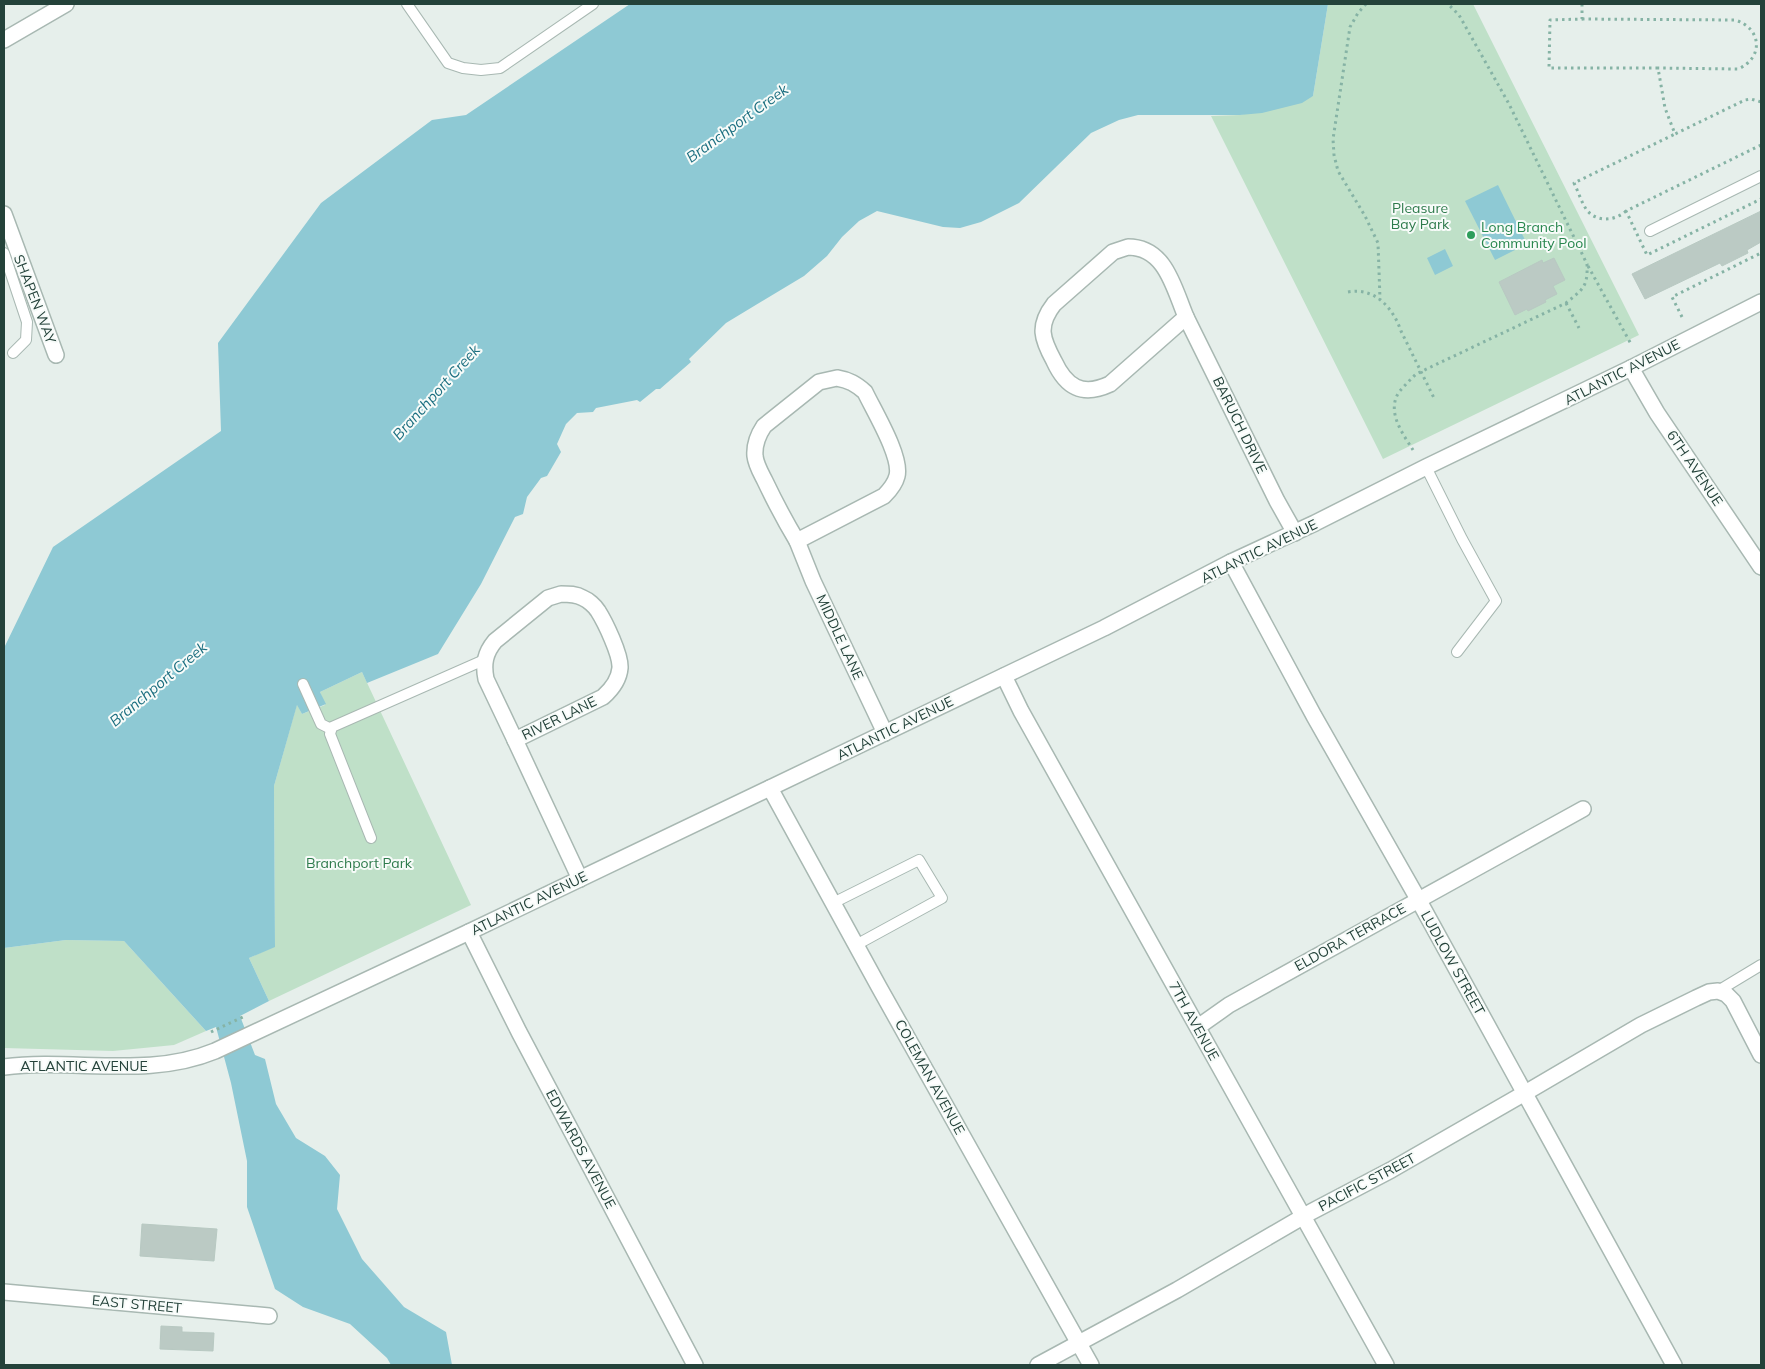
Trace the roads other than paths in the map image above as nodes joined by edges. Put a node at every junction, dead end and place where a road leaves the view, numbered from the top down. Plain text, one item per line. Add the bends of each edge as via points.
1 (64, 4) edge
2 (408, 4) edge
3 (593, 4) edge
4 (4, 40) edge
5 (1761, 176) edge
6 (4, 214) edge
7 (1650, 231) dead end
8 (4, 253) edge
9 (1761, 302) edge
10 (1186, 317) junction
11 (13, 353) dead end
12 (56, 355) dead end
13 (1632, 368) junction
14 (1426, 467) junction
15 (1295, 533) junction
16 (797, 541) junction
17 (1232, 562) junction
18 (1761, 566) edge
19 (1457, 652) dead end
20 (484, 660) junction
21 (1004, 676) junction
22 (303, 684) dead end
23 (330, 729) junction
24 (885, 733) junction
25 (515, 740) junction
26 (770, 788) junction
27 (1583, 809) dead end
28 (372, 838) dead end
29 (580, 879) junction
30 (1418, 900) junction
31 (833, 904) junction
32 (470, 932) junction
33 (856, 945) junction
34 (1761, 965) edge
35 (1718, 991) junction
36 (1198, 1027) junction
37 (1761, 1055) edge
38 (4, 1062) edge
39 (40, 1064) junction
40 (4, 1067) edge
41 (1525, 1093) junction
42 (1303, 1217) junction
43 (4, 1292) edge
44 (270, 1316) dead end
45 (1079, 1343) junction
46 (696, 1365) edge
47 (1038, 1365) edge
48 (1091, 1365) edge
49 (1386, 1365) edge
50 (1674, 1365) edge

1 - 4 street
2 - 3 lane via 448,63 481,70 500,68
5 - 7 lane
6 - 12 street, SHAPEN WAY
8 - 11 lane via 27,322 26,340
9 - 13 street, ATLANTIC AVENUE
10 - 10 street, BARUCH DRIVE via 1162,262 1152,253 1128,247 1113,252 1054,304 1044,323 1044,343 1060,375 1071,385 1094,390 1110,384
10 - 15 street, BARUCH DRIVE
13 - 14 street, ATLANTIC AVENUE
13 - 18 street, 6TH AVENUE via 1657,413
14 - 15 street, ATLANTIC AVENUE
14 - 19 lane via 1496,601
15 - 17 street, ATLANTIC AVENUE
16 - 16 street, MIDDLE LANE via 758,467 755,457 758,435 764,426 818,382 837,378 847,380 865,392 896,456 897,476 884,496
16 - 24 street, MIDDLE LANE
17 - 21 street, ATLANTIC AVENUE
17 - 30 street, LUDLOW STREET
20 - 23 lane
20 - 25 street, RIVER LANE via 486,679
20 - 25 street, RIVER LANE via 495,641 548,598 560,594 585,598 597,609 620,658 617,680 603,697
21 - 24 street, ATLANTIC AVENUE
21 - 36 street, 7TH AVENUE
22 - 23 lane via 321,724
23 - 28 lane
24 - 26 street, ATLANTIC AVENUE
25 - 29 street, RIVER LANE
26 - 29 street, ATLANTIC AVENUE
26 - 31 street, COLEMAN AVENUE
27 - 30 street, ELDORA TERRACE
29 - 32 street, ATLANTIC AVENUE
30 - 36 street, ELDORA TERRACE via 1229,1005
30 - 41 street, LUDLOW STREET
31 - 33 street, COLEMAN AVENUE
31 - 33 lane via 919,860 942,898
32 - 39 street, ATLANTIC AVENUE via 215,1051 175,1062 126,1068
32 - 46 street, EDWARDS AVENUE via 519,1032
33 - 45 street, COLEMAN AVENUE
34 - 35 lane
35 - 37 street via 1733,1002
35 - 41 street, PACIFIC STREET via 1709,992 1641,1025
36 - 42 street, 7TH AVENUE
38 - 39 street
39 - 40 street, ATLANTIC AVENUE
41 - 42 street, PACIFIC STREET
41 - 50 street, LUDLOW STREET
42 - 45 street, PACIFIC STREET
42 - 49 street, 7TH AVENUE
43 - 44 street, EAST STREET
45 - 47 street, PACIFIC STREET
45 - 48 street, COLEMAN AVENUE

